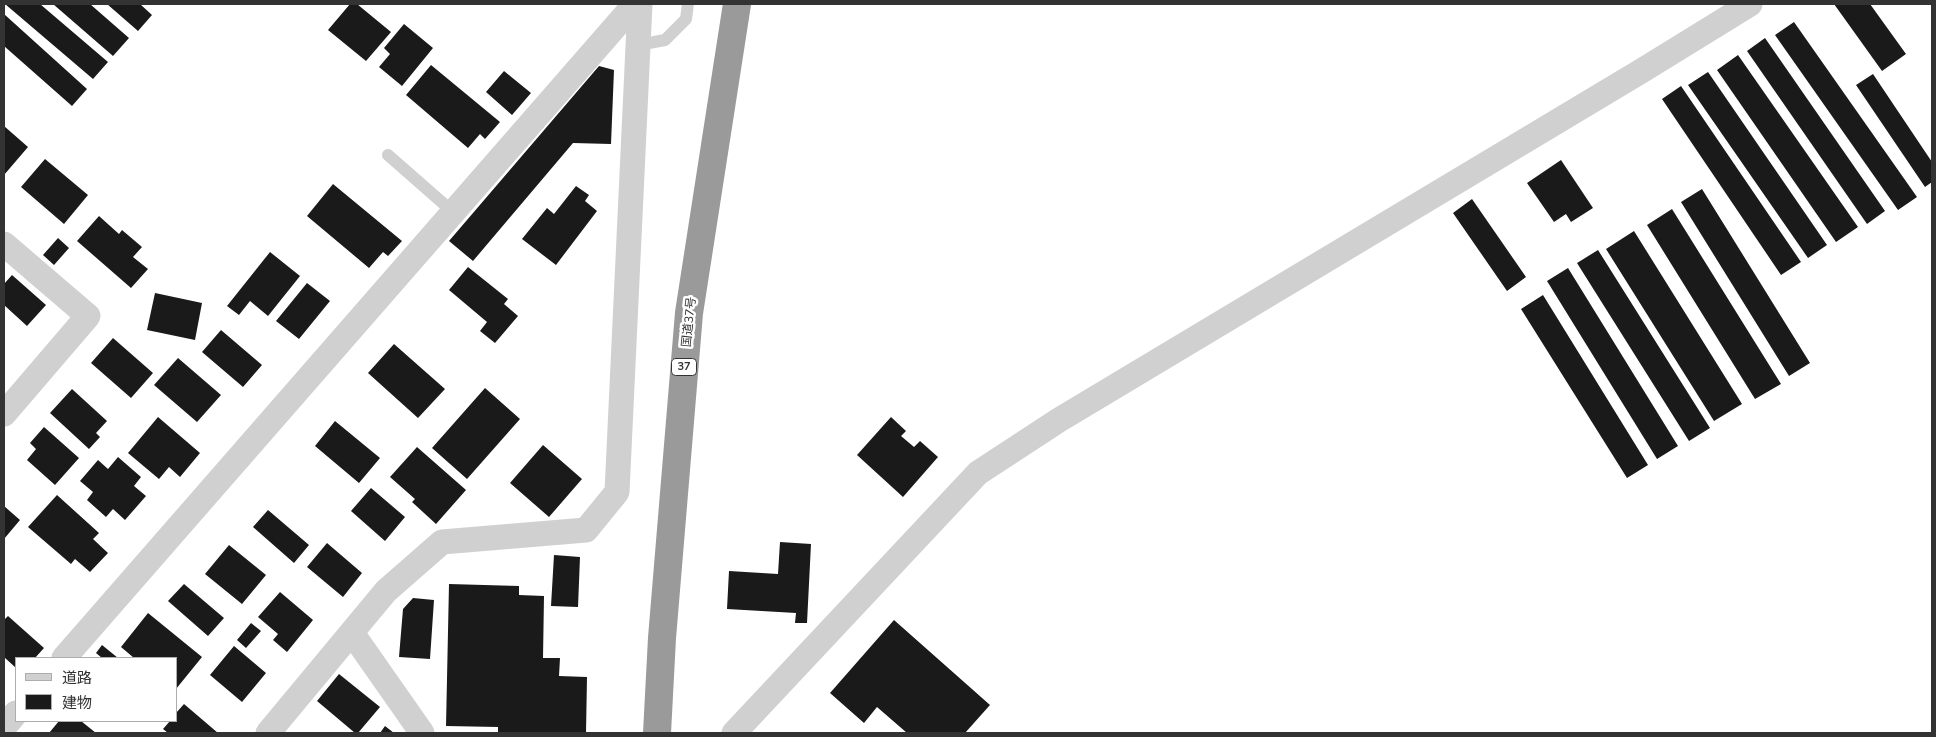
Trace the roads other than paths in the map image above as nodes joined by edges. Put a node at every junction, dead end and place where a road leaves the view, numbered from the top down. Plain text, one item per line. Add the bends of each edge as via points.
1 (635, 4) edge
2 (640, 4) edge
3 (688, 4) edge
4 (737, 4) edge
5 (1750, 4) edge
6 (638, 46) junction
7 (388, 155) dead end
8 (453, 212) junction
9 (4, 244) edge
10 (4, 414) edge
11 (352, 633) junction
12 (65, 657) edge
13 (15, 714) edge
14 (4, 727) edge
15 (268, 733) edge
16 (422, 733) edge
17 (657, 733) edge
18 (734, 733) edge

1 - 8 street
2 - 6 street
3 - 6 lane via 686,19 665,40
4 - 17 highway, 国道37号 / 37 via 689,313
5 - 18 street via 1059,420 978,473
6 - 11 street via 617,492 586,530 442,542 386,591
7 - 8 lane
8 - 12 street
9 - 10 street via 88,316
11 - 15 street
11 - 16 street
13 - 14 street

